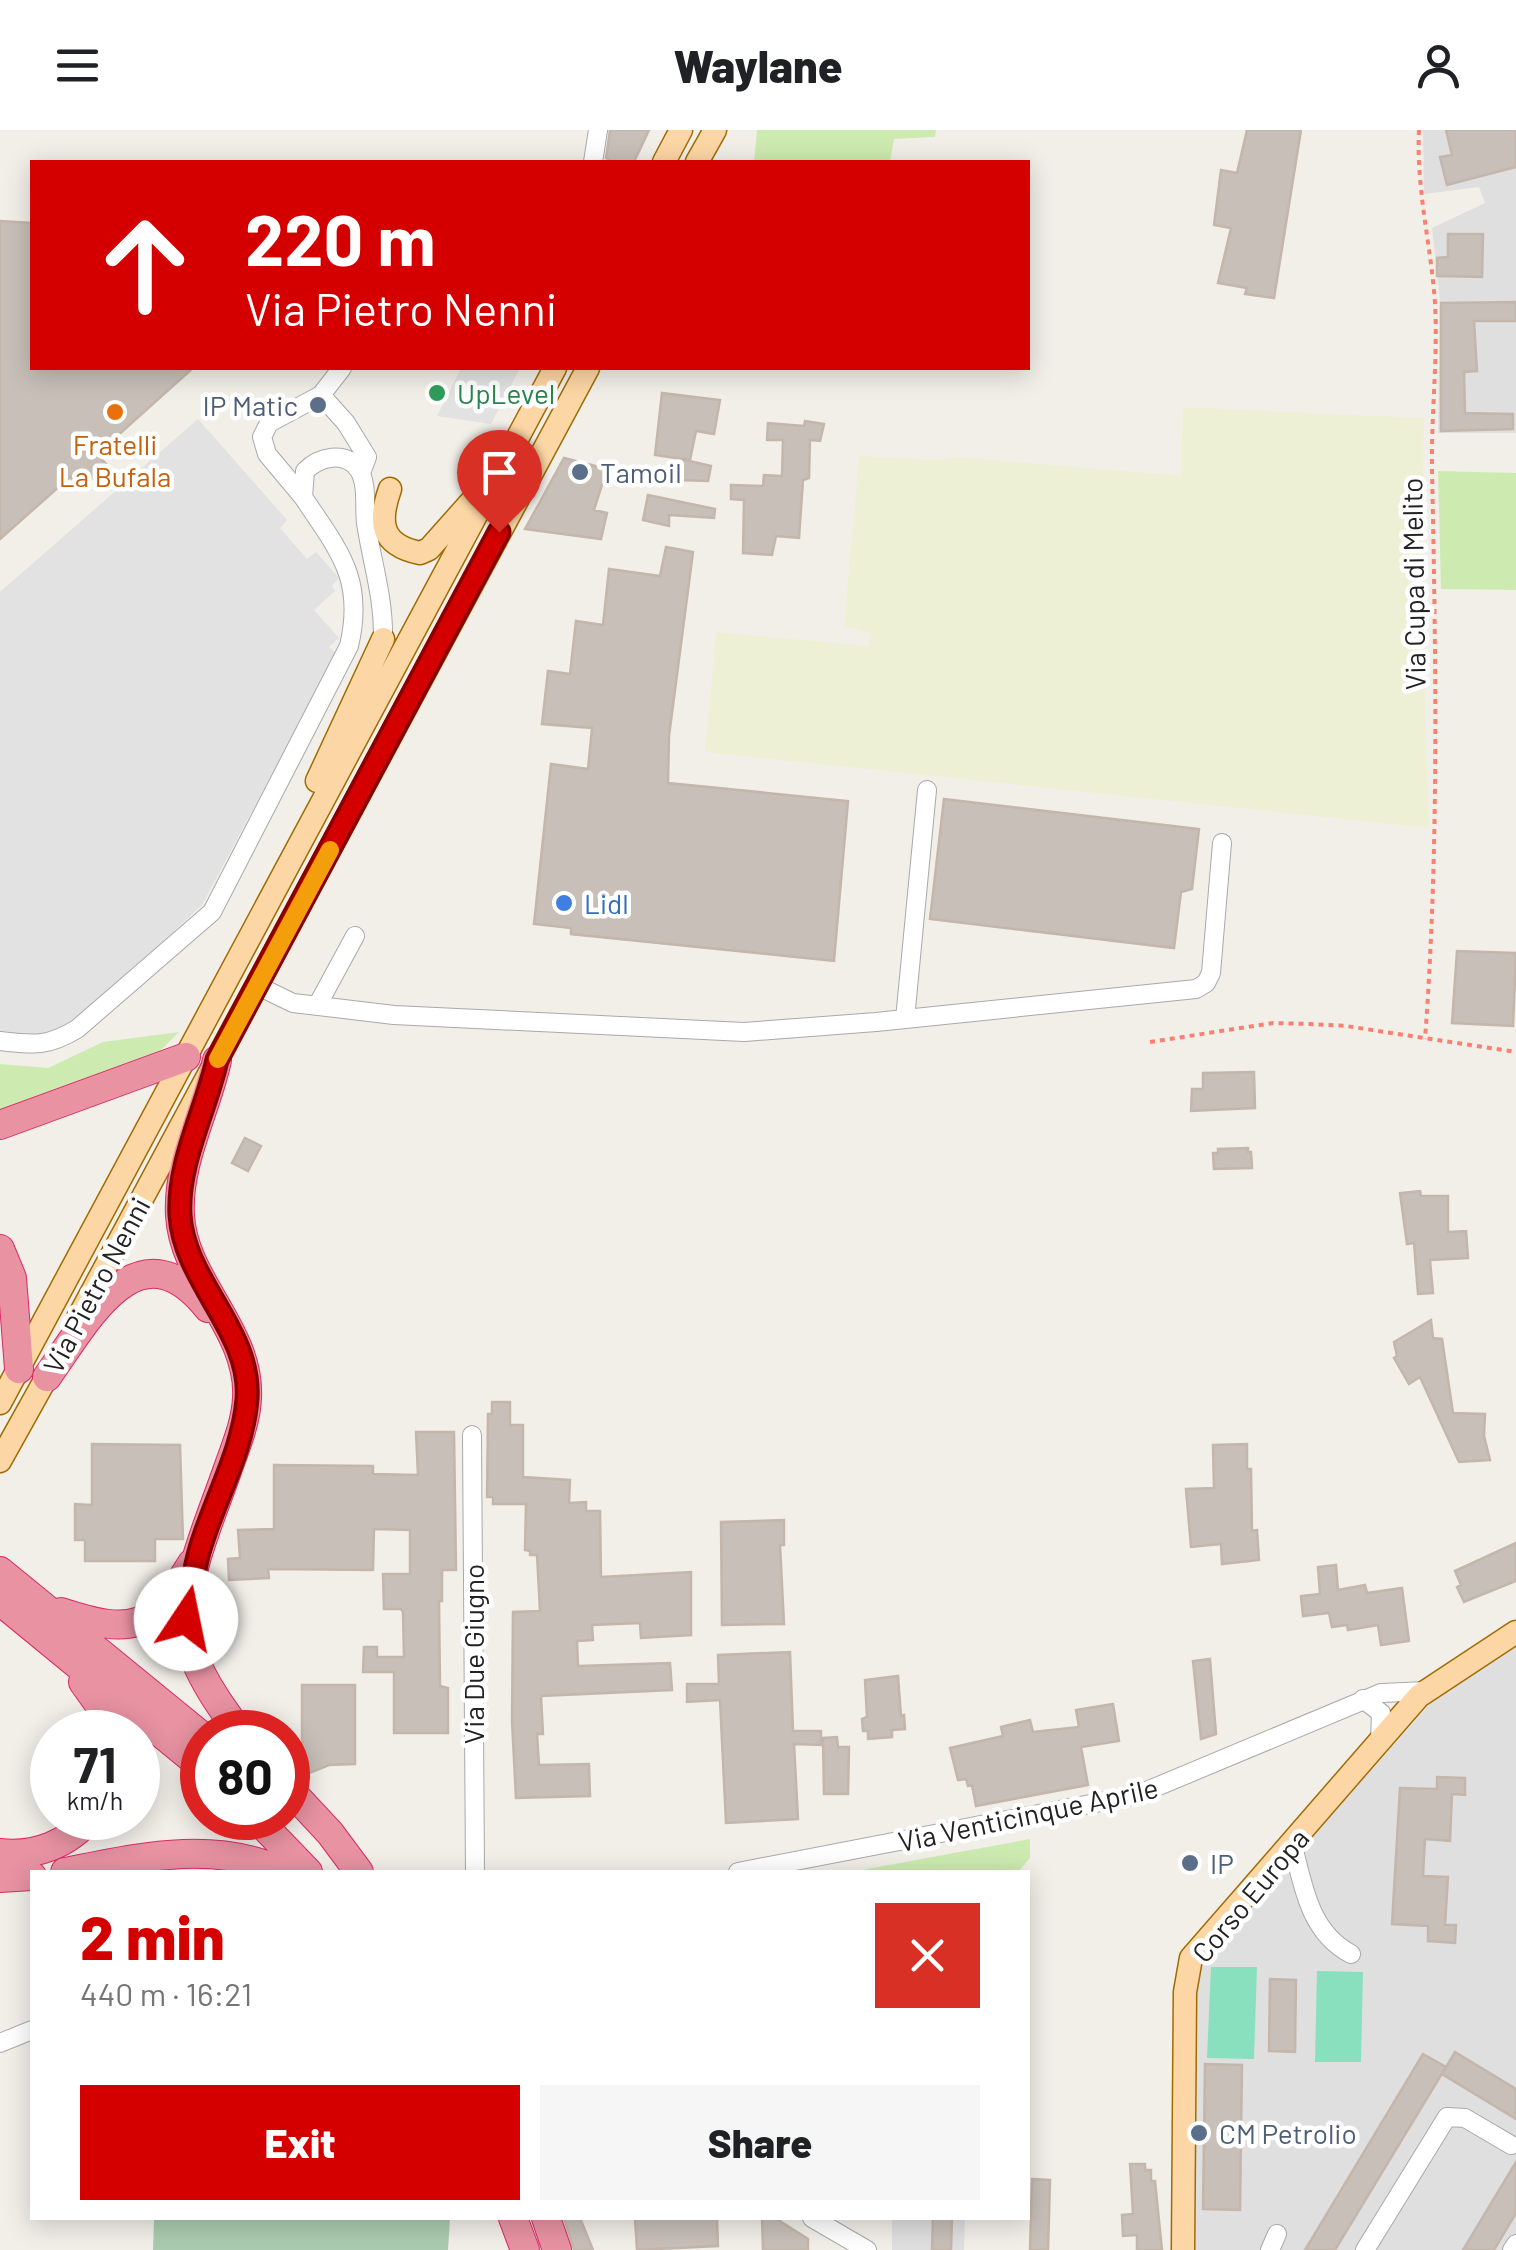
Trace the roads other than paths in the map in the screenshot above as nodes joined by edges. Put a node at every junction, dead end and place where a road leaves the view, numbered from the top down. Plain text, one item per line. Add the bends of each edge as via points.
1 (598, 130) edge
2 (681, 130) edge
3 (715, 130) edge
4 (592, 160) edge
5 (665, 160) edge
6 (699, 160) edge
7 (340, 370) edge
8 (553, 370) edge
9 (587, 370) edge
10 (321, 395) junction
11 (362, 478) junction
12 (493, 483) junction
13 (391, 486) joint
14 (303, 496) junction
15 (382, 638) joint
16 (927, 790) dead end
17 (1222, 843) dead end
18 (268, 903) junction
19 (355, 936) dead end
20 (258, 986) junction
21 (317, 1006) junction
22 (906, 1019) junction
23 (0, 1040) edge
24 (186, 1057) junction
25 (217, 1060) junction
26 (0, 1125) edge
27 (0, 1249) edge
28 (234, 1340) junction
29 (19, 1368) junction
30 (47, 1377) junction
31 (0, 1403) edge
32 (472, 1435) dead end
33 (0, 1461) edge
34 (198, 1553) junction
35 (0, 1571) edge
36 (43, 1606) junction
37 (8, 1607) edge
38 (1516, 1632) edge
39 (1363, 1699) junction
40 (1402, 1700) junction
41 (101, 1710) edge
42 (224, 1710) edge
43 (180, 1718) edge
44 (1380, 1741) junction
45 (180, 1749) edge
46 (310, 1812) edge
47 (310, 1838) edge
48 (64, 1840) edge
49 (277, 1840) edge
50 (1292, 1842) junction
51 (0, 1853) edge
52 (32, 1865) edge
53 (76, 1870) edge
54 (277, 1870) edge
55 (306, 1870) edge
56 (340, 1870) edge
57 (358, 1870) edge
58 (475, 1870) edge
59 (748, 1870) edge
60 (0, 1878) edge
61 (1352, 1954) dead end
62 (30, 2031) edge
63 (0, 2043) edge
64 (1511, 2144) dead end
65 (513, 2220) edge
66 (547, 2220) edge
67 (815, 2220) edge
68 (525, 2250) edge
69 (557, 2250) edge
70 (867, 2250) edge
71 (1183, 2250) edge
72 (1366, 2250) edge

1 - 4 street
2 - 5 main road
3 - 6 main road
7 - 10 street
8 - 12 main road, Via Pietro Nenni
9 - 20 main road, Via Pietro Nenni
10 - 11 street via 367,457
10 - 14 street via 269,422 262,437 267,454
11 - 13 street
11 - 14 street via 340,458 314,462 305,471
11 - 15 street via 384,612
12 - 13 main road via 420,553 389,537 382,519
12 - 18 main road, Via Pietro Nenni
14 - 23 street via 344,557 354,594 352,632 346,656 212,912 77,1029 41,1045
15 - 18 main road via 286,846
16 - 22 street
17 - 22 street via 1211,973 1201,987
18 - 24 main road, Via Pietro Nenni
19 - 21 street
20 - 21 street
20 - 25 main road, Via Pietro Nenni
21 - 22 street via 744,1032
24 - 26 highway
24 - 29 main road, Via Pietro Nenni
25 - 28 highway via 185,1165 180,1215 187,1248
25 - 30 main road, Via Pietro Nenni
27 - 29 highway via 12,1278
28 - 30 highway via 188,1286 145,1274 106,1296
28 - 34 highway via 247,1398
29 - 31 main road, Via Pietro Nenni
30 - 33 main road, Via Pietro Nenni
32 - 58 street, Via Due Giugno
34 - 36 highway via 178,1586 141,1623 114,1627
34 - 42 highway via 186,1619 203,1680
35 - 36 highway
36 - 43 highway
37 - 41 highway via 92,1691
37 - 45 highway
38 - 40 main road, Corso Europa
39 - 40 street
39 - 44 street via 1382,1713
39 - 59 street, Via Venticinque Aprile via 1138,1795
40 - 44 main road, Corso Europa
44 - 50 main road, Corso Europa
46 - 57 highway
47 - 56 highway
48 - 52 highway
49 - 55 highway
50 - 61 street via 1316,1922
50 - 71 main road, Corso Europa via 1192,1958 1185,1992
51 - 52 highway
52 - 60 highway
53 - 54 highway via 180,1852 225,1855
62 - 63 street
64 - 72 street via 1465,2118 1447,2118
65 - 68 highway
66 - 69 highway
67 - 70 street

